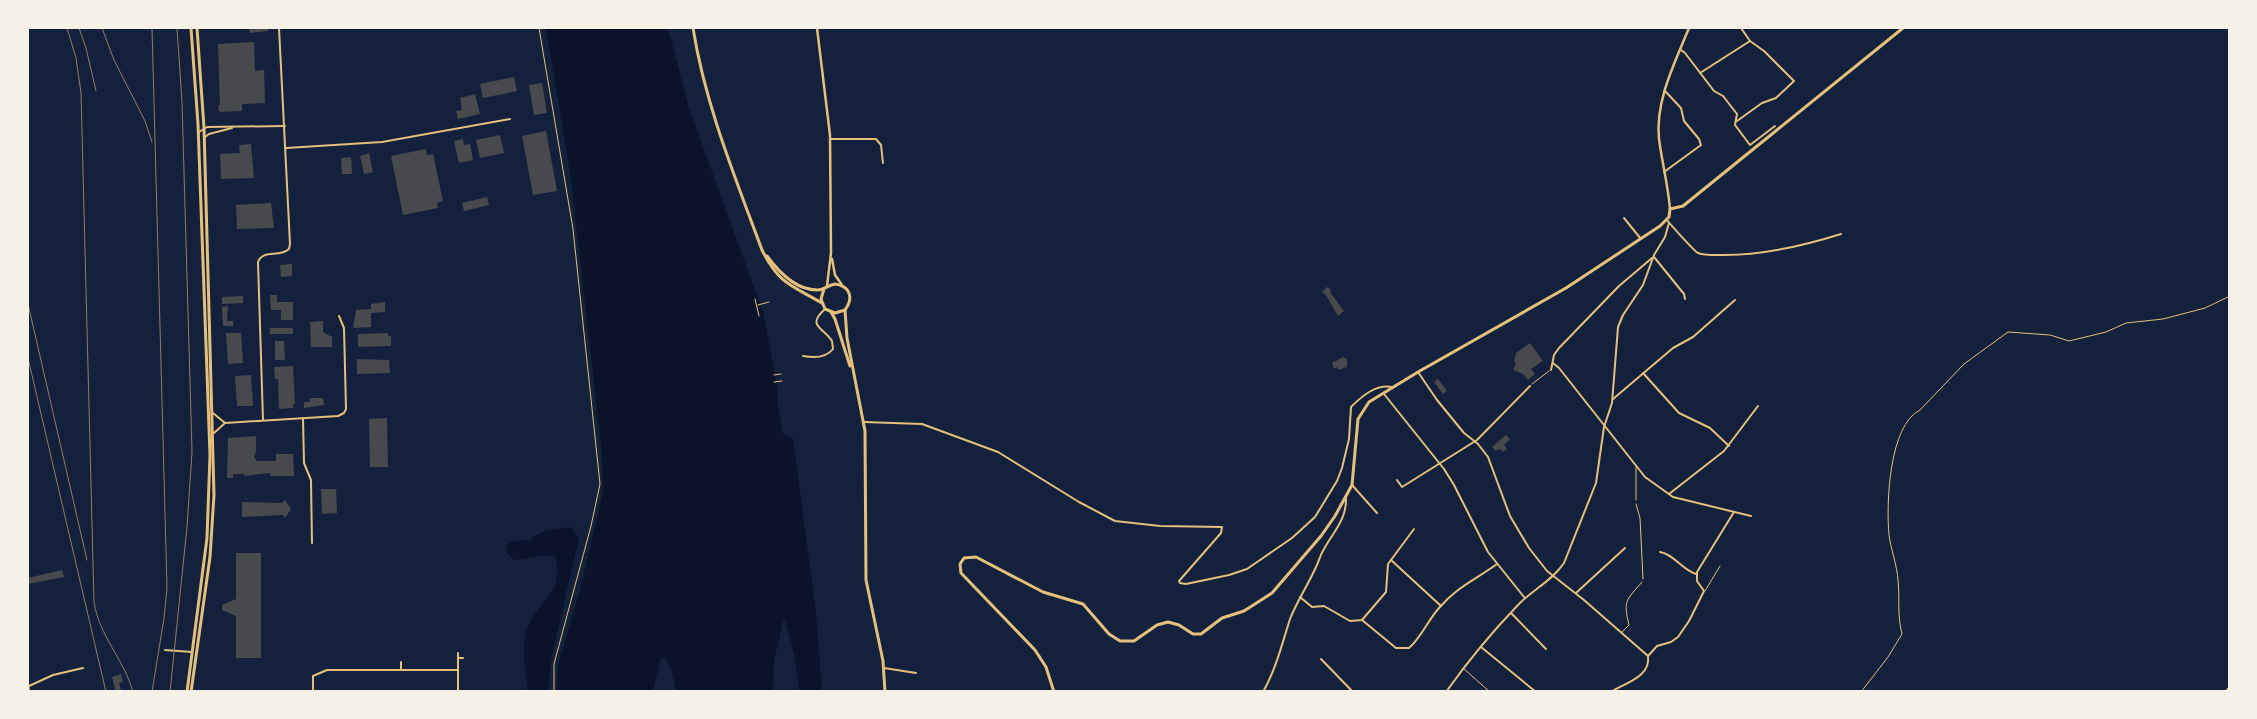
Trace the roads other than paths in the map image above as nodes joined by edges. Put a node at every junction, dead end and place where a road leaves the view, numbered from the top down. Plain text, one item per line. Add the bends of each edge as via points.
1 (191, 28) edge
2 (197, 28) edge
3 (280, 28) edge
4 (693, 28) edge
5 (817, 28) edge
6 (1689, 28) edge
7 (1741, 28) edge
8 (1903, 28) edge
9 (1750, 40) junction
10 (1681, 50) junction
11 (1700, 73) junction
12 (1665, 91) junction
13 (510, 119) dead end
14 (1735, 122) junction
15 (198, 124) junction
16 (285, 126) junction
17 (1774, 126) dead end
18 (232, 128) junction
19 (203, 130) junction
20 (209, 134) junction
21 (198, 135) junction
22 (205, 137) junction
23 (830, 139) junction
24 (286, 148) junction
25 (883, 163) dead end
26 (1664, 172) junction
27 (1670, 208) junction
28 (1624, 218) dead end
29 (1668, 222) junction
30 (1841, 234) dead end
31 (1641, 239) junction
32 (762, 250) junction
33 (831, 253) junction
34 (1653, 256) junction
35 (842, 285) junction
36 (826, 288) junction
37 (1685, 299) dead end
38 (1735, 300) dead end
39 (822, 303) junction
40 (825, 309) junction
41 (845, 310) junction
42 (831, 312) junction
43 (339, 316) dead end
44 (803, 356) dead end
45 (1553, 363) junction
46 (1551, 370) road end
47 (1418, 372) junction
48 (1643, 373) junction
49 (854, 379) junction
50 (1530, 386) road end
51 (1392, 387) junction
52 (1382, 393) junction
53 (1613, 399) junction
54 (1758, 406) dead end
55 (214, 413) junction
56 (303, 418) junction
57 (263, 420) junction
58 (225, 422) junction
59 (864, 422) junction
60 (1604, 427) junction
61 (214, 433) junction
62 (1475, 442) junction
63 (1729, 446) junction
64 (1439, 463) junction
65 (1636, 467) junction
66 (1397, 480) dead end
67 (1352, 485) junction
68 (1669, 494) junction
69 (1346, 497) junction
70 (1636, 500) road end
71 (1734, 511) junction
72 (1377, 513) dead end
73 (1751, 516) dead end
74 (1414, 529) dead end
75 (312, 543) dead end
76 (1625, 548) dead end
77 (1660, 552) dead end
78 (1391, 560) junction
79 (1498, 564) junction
80 (1720, 566) dead end
81 (1696, 574) junction
82 (1554, 576) junction
83 (1642, 582) road end
84 (1704, 591) junction
85 (1576, 593) junction
86 (1300, 597) junction
87 (1525, 598) junction
88 (1441, 606) junction
89 (1510, 613) junction
90 (1362, 620) junction
91 (1621, 632) junction
92 (1481, 647) junction
93 (1546, 649) dead end
94 (165, 650) dead end
95 (192, 652) junction
96 (458, 653) dead end
97 (1648, 656) junction
98 (458, 658) junction
99 (463, 658) dead end
100 (1321, 659) dead end
101 (401, 662) dead end
102 (83, 668) dead end
103 (884, 668) junction
104 (1463, 668) junction
105 (401, 670) junction
106 (458, 670) junction
107 (916, 673) dead end
108 (28, 686) edge
109 (2230, 687) edge
110 (1352, 691) edge
111 (29, 692) edge
112 (187, 692) edge
113 (191, 692) edge
114 (313, 692) edge
115 (458, 692) edge
116 (885, 692) edge
117 (1054, 692) edge
118 (1263, 692) edge
119 (1446, 692) edge
120 (1490, 692) edge
121 (1536, 692) edge
122 (1611, 692) edge
123 (2224, 692) edge

1 - 15 main road
2 - 19 main road
3 - 16 street
4 - 32 main road via 716,119
5 - 23 street
6 - 10 street
7 - 9 street
8 - 27 main road via 1683,206
9 - 11 street
9 - 14 street via 1794,81 1776,98 1762,103
10 - 11 street
10 - 12 street
11 - 14 street via 1736,114
12 - 26 street via 1658,126
12 - 26 street via 1681,108 1684,121 1701,145
13 - 24 street via 382,142
14 - 17 street via 1750,145
15 - 19 street
15 - 21 main road
16 - 18 street
16 - 24 street
18 - 19 street
18 - 20 street
19 - 20 street
19 - 21 street
19 - 22 main road
20 - 22 street
21 - 95 main road via 210,472 207,538
22 - 55 main road
23 - 25 street via 876,139 881,145
23 - 33 street
24 - 57 street via 290,247 282,254 262,256 258,262
26 - 27 street
27 - 29 main road
28 - 31 street
29 - 30 street via 1699,254 1777,251
29 - 31 main road
29 - 34 street via 1665,237
31 - 47 main road via 1549,298
32 - 36 main road via 787,278 811,290
32 - 39 main road via 781,279
33 - 35 street via 834,275
33 - 36 street
34 - 37 street
34 - 45 street via 1559,348
34 - 53 street via 1643,285 1618,327
35 - 36 main road
35 - 41 main road via 850,298
36 - 39 main road via 821,296
38 - 48 street via 1693,337 1673,348
39 - 40 main road
40 - 42 main road
40 - 44 street via 816,322 832,340 833,349 824,355
41 - 42 main road
41 - 49 main road
42 - 49 main road
43 - 56 street via 344,328 346,411 338,416
45 - 46 street
45 - 60 street
47 - 51 main road
47 - 62 street via 1437,400
48 - 53 street
48 - 63 street via 1679,412 1710,428
49 - 59 main road
50 - 62 street
51 - 52 main road
51 - 59 street via 1375,389 1351,407 1349,439 1337,482 1305,527 1247,569 1186,584 1179,581 1221,534 1222,527 1115,521 998,452 922,424
52 - 64 street
52 - 67 main road via 1366,405 1358,419
53 - 60 street
54 - 63 street
55 - 58 street
55 - 61 main road
56 - 57 street
56 - 75 street via 304,463 311,480
57 - 58 street
58 - 61 street
59 - 103 main road via 865,573
60 - 65 street
60 - 82 street via 1592,497 1564,563
61 - 113 main road via 212,533
62 - 64 street
62 - 82 street via 1488,457 1515,525 1547,571
63 - 68 street
64 - 66 street via 1402,487
64 - 79 street via 1454,485 1488,552
65 - 68 street
65 - 70 lane
67 - 69 main road
67 - 72 street
68 - 71 street
69 - 86 street via 1342,523 1323,550
69 - 117 main road via 1321,536 1272,593 1244,611 1222,618 1200,634 1168,622 1157,625 1134,641 1120,641 1077,601 1043,592 976,557 964,558 960,573 1035,650 1046,667
71 - 73 street
71 - 81 street
74 - 78 street
76 - 85 street
77 - 81 street via 1667,553 1682,567
78 - 88 street
78 - 90 street via 1387,590
79 - 87 street
79 - 88 street via 1461,586
80 - 84 lane
81 - 84 street via 1698,585
82 - 85 street
82 - 87 street
83 - 91 lane via 1627,600 1625,607 1629,625
84 - 97 street via 1678,637 1657,646
85 - 91 street
86 - 90 street via 1312,607 1324,606 1350,621
86 - 118 street
87 - 89 street
88 - 90 street via 1427,621 1413,645 1407,648 1396,648
89 - 92 street
89 - 93 street
91 - 97 street
92 - 104 street
92 - 121 street
94 - 95 street
95 - 112 main road
96 - 98 street
97 - 122 street via 1648,668 1630,683
98 - 99 street
98 - 106 street
100 - 110 street
101 - 105 street
102 - 108 street
103 - 107 street
103 - 116 main road
104 - 119 street
104 - 120 lane
105 - 106 street
105 - 114 street via 327,670 313,676
106 - 115 street
108 - 111 street
109 - 123 street

